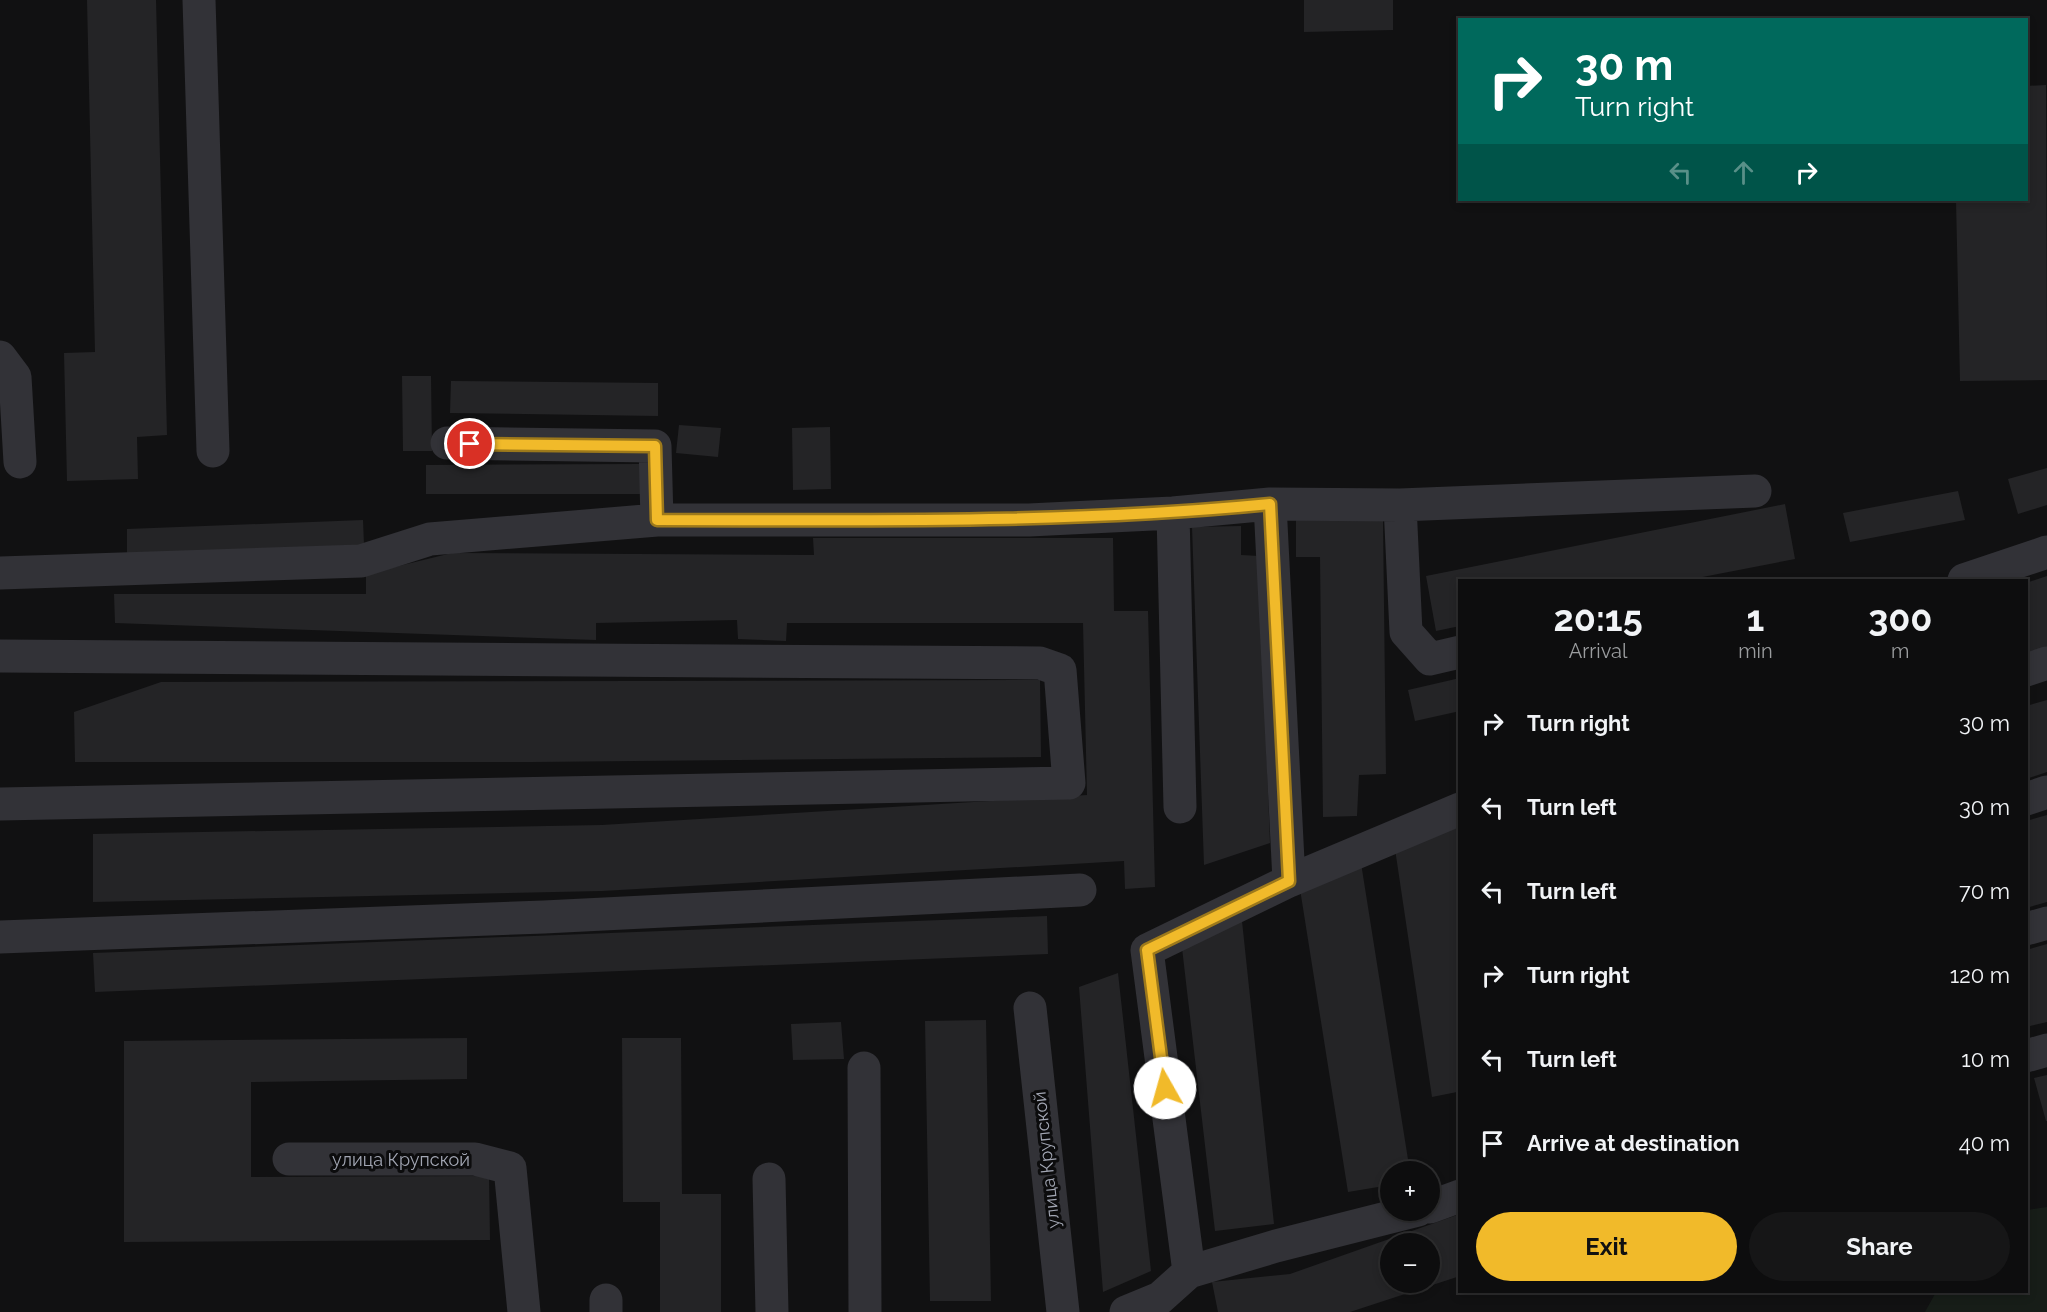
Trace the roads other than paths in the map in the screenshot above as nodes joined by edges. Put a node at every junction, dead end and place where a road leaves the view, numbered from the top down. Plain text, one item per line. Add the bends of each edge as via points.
1 (200, 0) edge
2 (0, 357) edge
3 (447, 443) dead end
4 (213, 451) dead end
5 (20, 462) dead end
6 (1755, 490) dead end
7 (1270, 504) junction
8 (1400, 505) junction
9 (1173, 513) junction
10 (657, 520) junction
11 (2047, 552) edge
12 (0, 573) edge
13 (1967, 579) edge
14 (1458, 652) edge
15 (0, 656) edge
16 (2047, 663) edge
17 (2028, 669) edge
18 (2047, 792) edge
19 (2028, 797) edge
20 (0, 804) edge
21 (1180, 807) dead end
22 (1458, 810) edge
23 (1289, 881) junction
24 (1080, 890) dead end
25 (2047, 923) edge
26 (2028, 928) edge
27 (0, 937) edge
28 (1030, 1008) dead end
29 (2047, 1050) edge
30 (2028, 1055) edge
31 (864, 1068) dead end
32 (289, 1159) dead end
33 (769, 1179) dead end
34 (1458, 1197) edge
35 (1440, 1203) edge
36 (1380, 1220) edge
37 (1189, 1272) junction
38 (524, 1312) edge
39 (772, 1312) edge
40 (866, 1312) edge
41 (1063, 1312) edge
42 (1125, 1312) edge

1 - 4 street
2 - 5 street via 15,377
3 - 10 street via 655,446
6 - 8 street
7 - 8 street
7 - 9 street
7 - 23 street
8 - 14 street via 1406,632 1430,659
9 - 10 street via 1029,520
9 - 21 street
10 - 12 street via 430,539 361,561
11 - 13 street
15 - 20 street via 1040,663 1060,670 1069,783
16 - 17 street
18 - 19 street
22 - 23 street
23 - 37 street via 1147,950
24 - 27 street via 544,918
25 - 26 street
28 - 41 street, улица Крупской
29 - 30 street
31 - 40 street
32 - 38 street, улица Крупской via 476,1158 510,1168
33 - 39 street
34 - 35 street
36 - 37 street
37 - 42 street via 1160,1299

